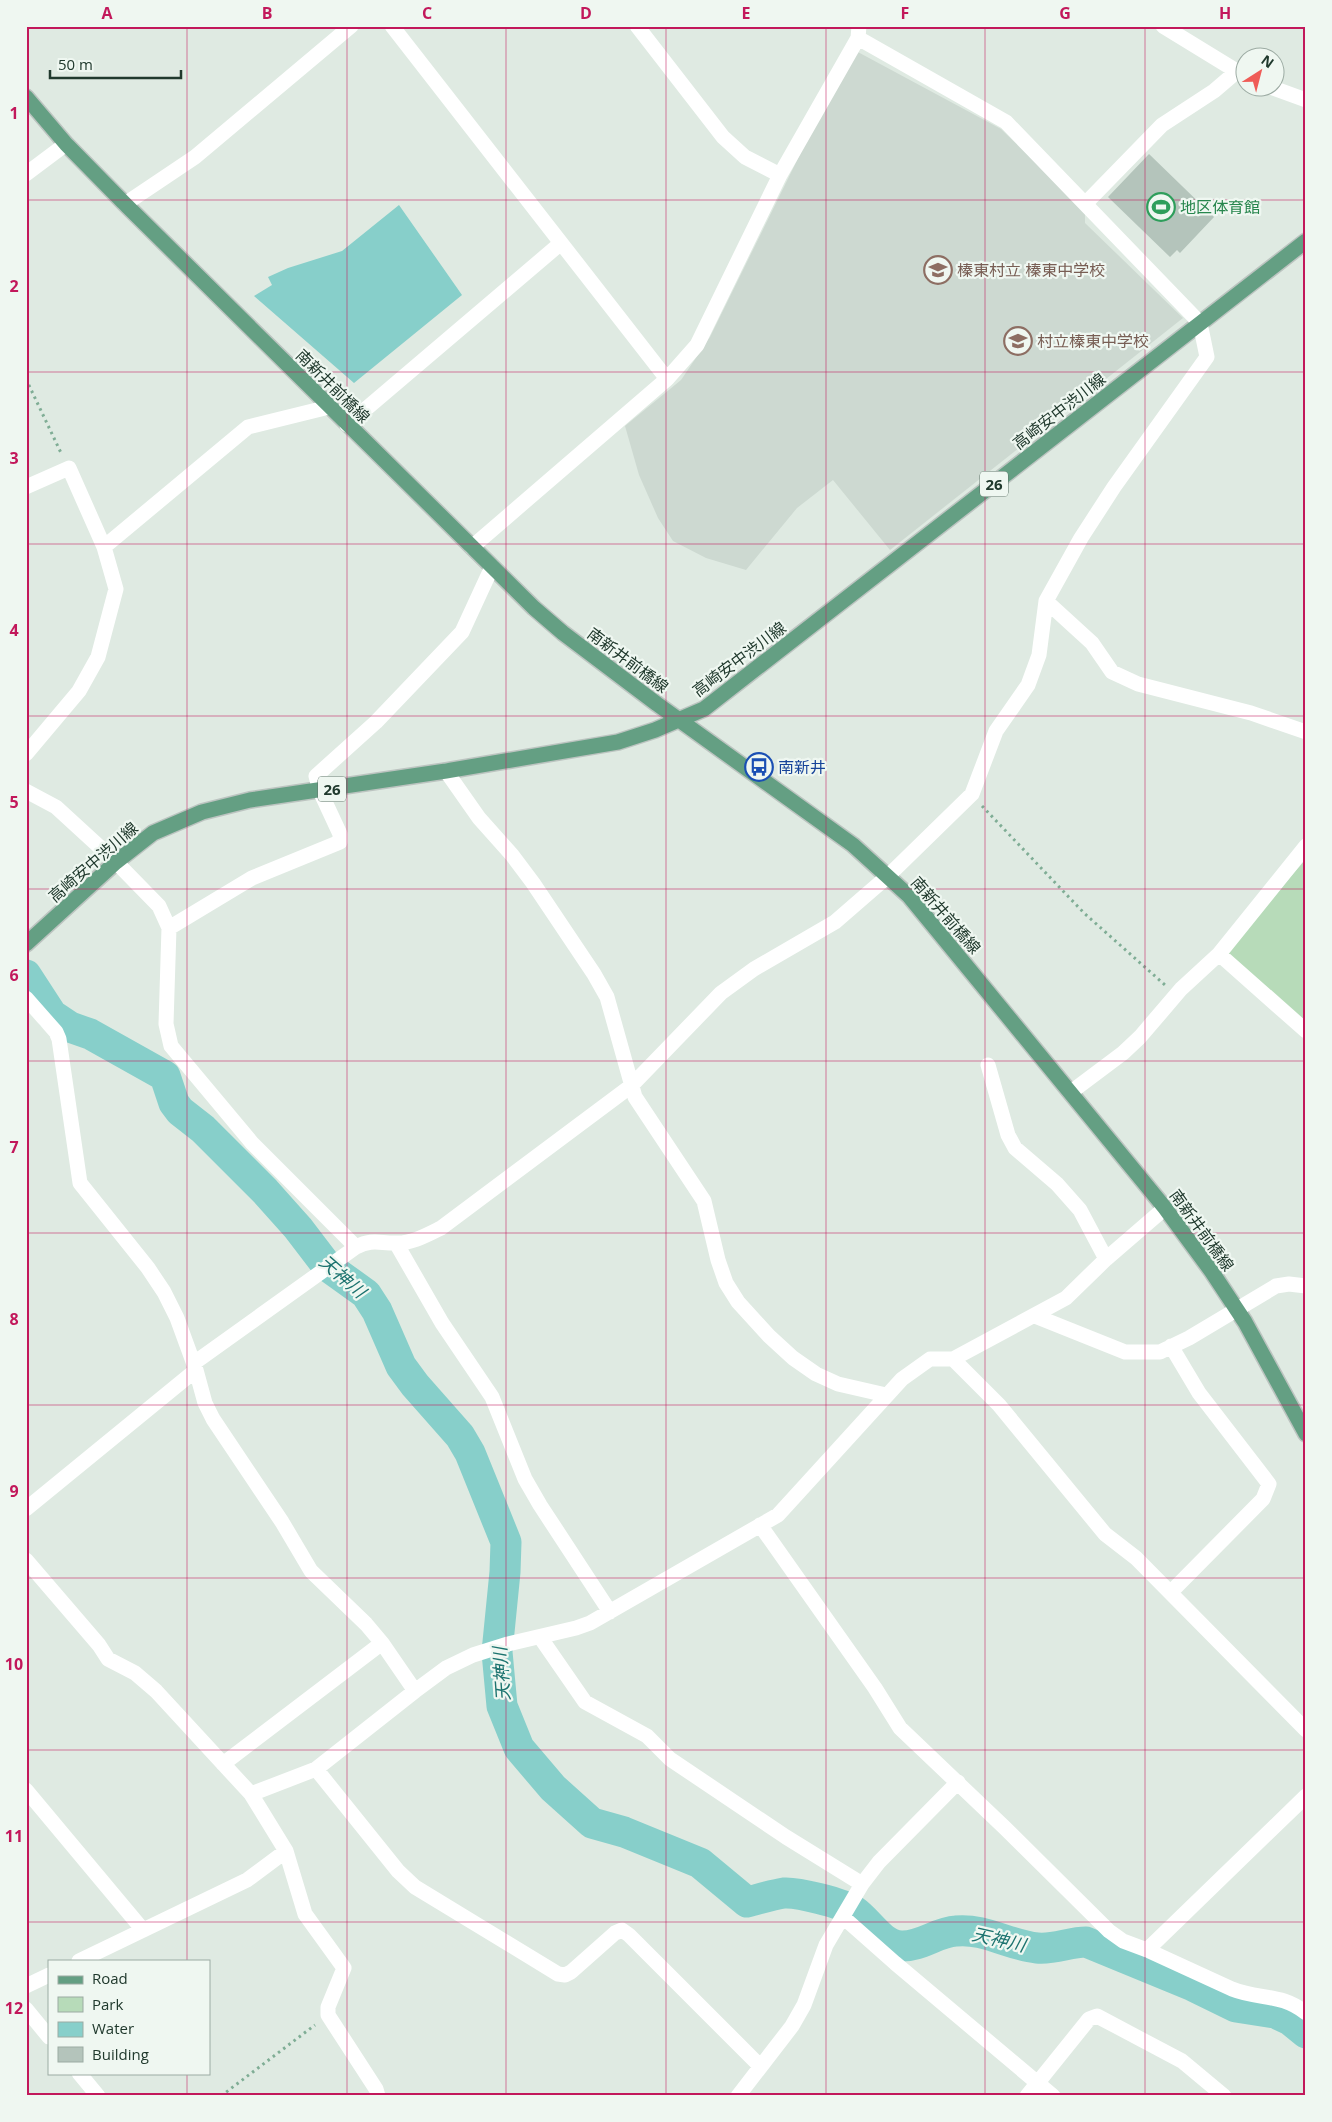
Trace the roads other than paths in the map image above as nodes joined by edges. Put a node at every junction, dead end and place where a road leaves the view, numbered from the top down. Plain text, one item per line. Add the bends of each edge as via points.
1 (351, 26) edge
2 (392, 26) edge
3 (637, 26) edge
4 (1163, 26) edge
5 (858, 32) edge
6 (1234, 70) edge
7 (1234, 78) edge
8 (1284, 92) edge
9 (26, 97) edge
10 (1306, 100) edge
11 (66, 144) junction
12 (26, 174) edge
13 (780, 175) junction
14 (126, 204) junction
15 (1085, 204) junction
16 (1306, 241) edge
17 (561, 243) junction
18 (1200, 323) junction
19 (667, 379) junction
20 (329, 407) junction
21 (347, 425) junction
22 (26, 487) edge
23 (104, 547) junction
24 (472, 547) junction
25 (492, 567) junction
26 (1046, 601) junction
27 (679, 720) junction
28 (1306, 732) edge
29 (26, 754) edge
30 (446, 771) junction
31 (320, 790) junction
32 (26, 791) edge
33 (1306, 846) edge
34 (116, 862) junction
35 (888, 876) junction
36 (169, 928) junction
37 (26, 944) edge
38 (1218, 954) junction
39 (26, 998) edge
40 (1306, 1031) edge
41 (988, 1065) dead end
42 (631, 1086) junction
43 (1071, 1092) junction
44 (1165, 1208) junction
45 (396, 1243) junction
46 (356, 1247) junction
47 (1106, 1259) junction
48 (1306, 1286) edge
49 (1237, 1310) junction
50 (1035, 1316) junction
51 (1171, 1346) junction
52 (953, 1359) junction
53 (195, 1366) junction
54 (886, 1395) junction
55 (1306, 1434) edge
56 (26, 1509) edge
57 (760, 1526) junction
58 (26, 1560) edge
59 (1171, 1592) junction
60 (610, 1612) junction
61 (540, 1637) junction
62 (382, 1643) junction
63 (415, 1690) junction
64 (1306, 1730) edge
65 (223, 1764) junction
66 (316, 1770) junction
67 (958, 1782) junction
68 (26, 1790) edge
69 (251, 1794) junction
70 (1306, 1796) edge
71 (286, 1852) junction
72 (862, 1884) junction
73 (843, 1917) junction
74 (143, 1930) junction
75 (1147, 1950) junction
76 (81, 1960) edge
77 (48, 1976) edge
78 (26, 1986) edge
79 (26, 2010) edge
80 (1306, 2013) edge
81 (48, 2036) edge
82 (760, 2066) junction
83 (80, 2074) edge
84 (1032, 2090) edge
85 (98, 2096) edge
86 (378, 2096) edge
87 (738, 2096) edge
88 (1053, 2096) edge
89 (1224, 2096) edge

1 - 14 street via 195,158
2 - 17 street
3 - 13 street via 723,137 745,157
4 - 6 street
5 - 13 street
5 - 15 street via 1006,122
7 - 15 street via 1162,124
8 - 10 street
9 - 11 main road, 南新井前橋線
11 - 12 street
11 - 14 main road, 南新井前橋線
13 - 19 street via 697,345
14 - 20 main road, 南新井前橋線
15 - 18 street
16 - 18 main road, 高崎安中渋川線 / 26
17 - 19 street
17 - 21 street
18 - 26 street via 1207,356 1114,487
18 - 27 main road, 高崎安中渋川線 / 26 via 711,705
19 - 24 street
20 - 21 main road, 南新井前橋線
20 - 23 street via 248,427
21 - 24 main road, 南新井前橋線
22 - 23 street via 69,468
23 - 29 street via 116,589 98,657 79,691
24 - 25 main road, 南新井前橋線
25 - 27 main road, 南新井前橋線 via 563,633
25 - 31 street via 462,632 376,722 316,776
26 - 28 street via 1092,643 1112,672 1138,684
26 - 35 street via 1039,655 1028,685 996,731 972,794
27 - 30 main road, 高崎安中渋川線 / 26 via 618,742
27 - 35 main road, 南新井前橋線 via 853,845
30 - 31 main road, 高崎安中渋川線 / 26
30 - 42 street via 478,818 522,869 594,974 615,1021
31 - 34 main road, 高崎安中渋川線 / 26 via 250,800 202,812 153,833
31 - 36 street via 340,834 340,842 252,878
32 - 34 street via 56,807
33 - 38 street
34 - 36 street via 159,906
34 - 37 main road, 高崎安中渋川線 / 26
35 - 42 street via 836,922 736,980 720,993
35 - 43 main road, 南新井前橋線 via 909,896
36 - 46 street via 166,1024 172,1046 252,1143
38 - 40 street
38 - 43 street via 1175,995 1124,1054
39 - 53 street via 56,1032 59,1040 80,1183 164,1292
41 - 47 street via 1008,1135 1015,1148 1057,1184 1080,1210
42 - 45 street via 440,1228 412,1241
42 - 54 street via 635,1097 704,1200 718,1260 726,1283 738,1302 768,1336 816,1374 838,1384
43 - 44 main road, 南新井前橋線
44 - 47 street
44 - 49 main road, 南新井前橋線
45 - 46 street via 376,1240
45 - 60 street via 442,1323 492,1397 525,1479 540,1505
46 - 53 street
47 - 50 street via 1066,1298
48 - 49 street via 1276,1286
49 - 51 street
49 - 55 main road, 南新井前橋線
50 - 51 street via 1125,1352 1160,1352
50 - 52 street
51 - 59 street via 1199,1393 1269,1484 1263,1499
52 - 54 street via 930,1359
52 - 59 street via 999,1405 1104,1534 1136,1558
53 - 56 street
53 - 62 street via 204,1403 213,1419 311,1571
54 - 57 street via 778,1515
57 - 60 street
57 - 67 street via 900,1728
58 - 65 street via 108,1659 135,1673 156,1691
59 - 64 street
60 - 61 street via 576,1628
61 - 63 street via 473,1655 446,1668
61 - 72 street via 585,1702 647,1736 670,1759
62 - 63 street
62 - 65 street
63 - 66 street
65 - 69 street
66 - 69 street
66 - 82 street via 398,1871 421,1892 558,1974 571,1972 622,1930
67 - 72 street via 879,1862
67 - 75 street via 1109,1931 1123,1941
68 - 74 street
69 - 71 street
70 - 75 street
71 - 74 street via 247,1880
71 - 86 street via 305,1914 344,1968 328,2007 328,2015
72 - 73 street
73 - 82 street via 826,1945 804,2005 792,2026
73 - 84 street
74 - 76 street
75 - 80 street via 1246,1994 1283,1999
77 - 78 street
79 - 81 street
82 - 87 street
83 - 85 street
84 - 88 street
84 - 89 street via 1088,2020 1097,2016 1182,2061

